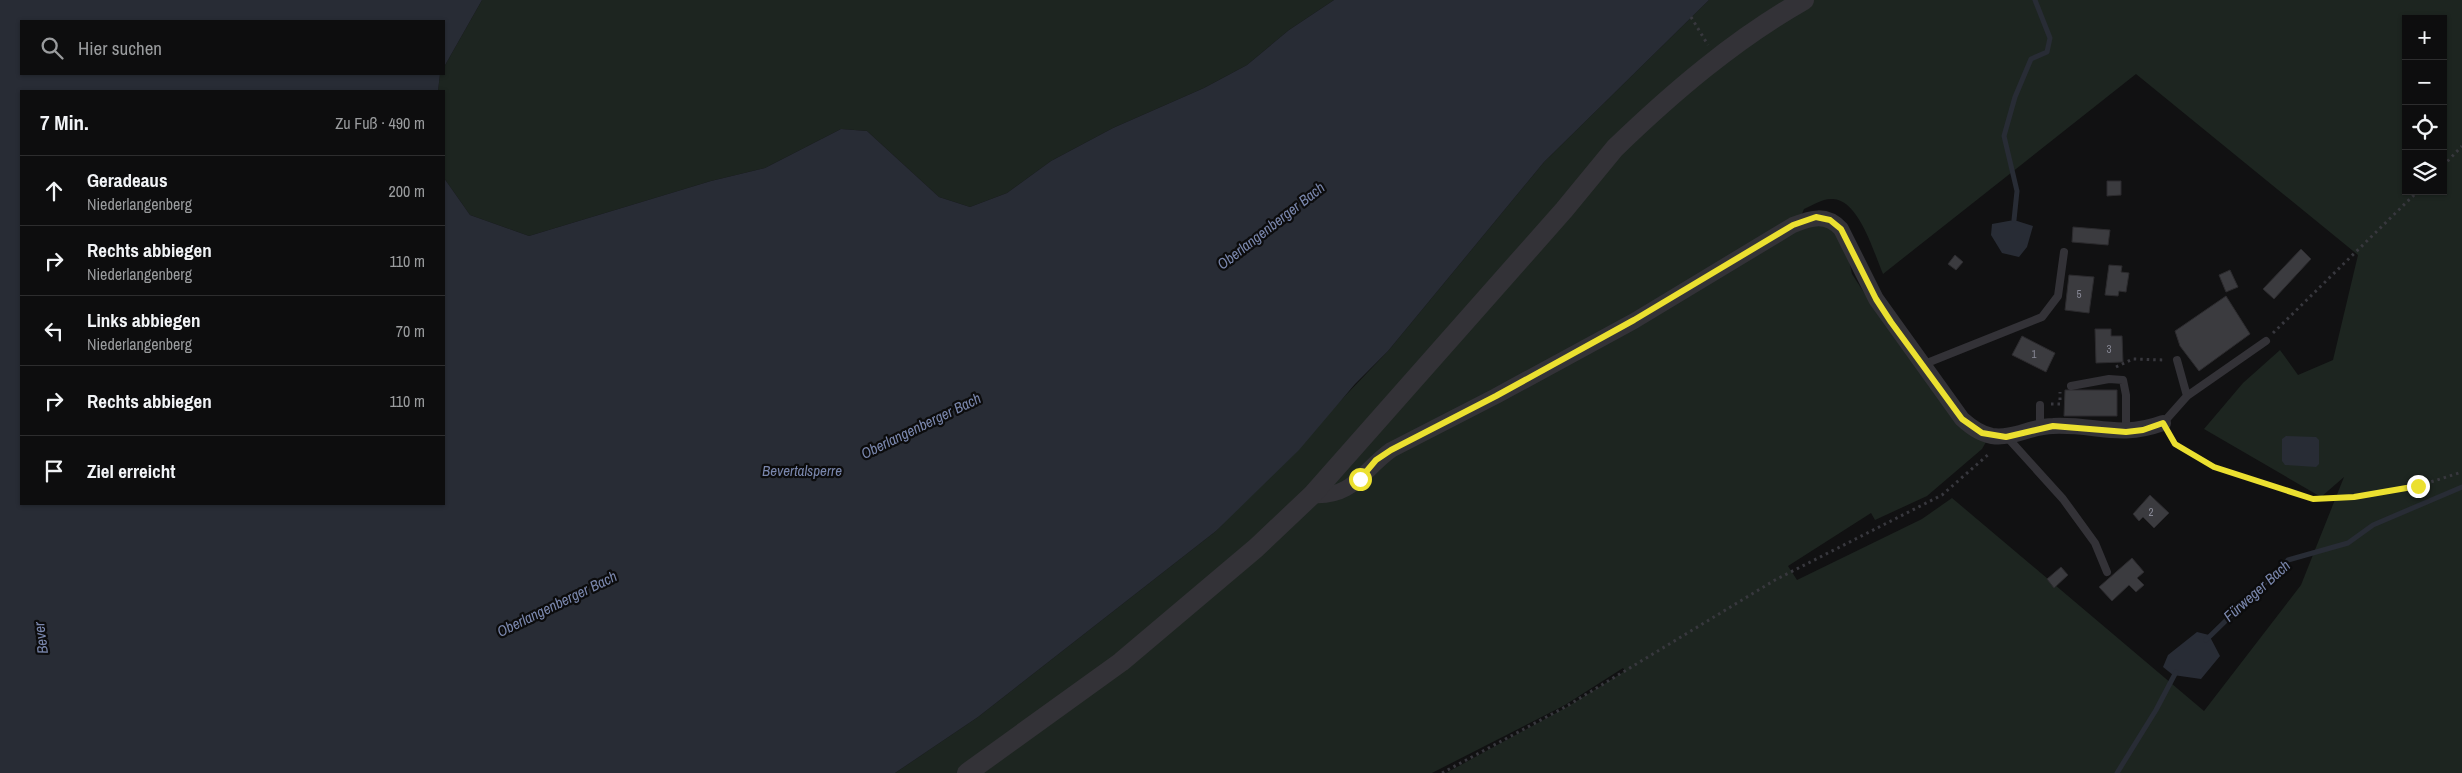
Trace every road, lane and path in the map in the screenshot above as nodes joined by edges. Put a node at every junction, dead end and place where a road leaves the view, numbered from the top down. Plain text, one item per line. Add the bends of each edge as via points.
1 (1804, 0) edge
2 (1691, 17) dead end
3 (1717, 58) junction
4 (2462, 146) edge
5 (2447, 162) edge
6 (2414, 195) edge
7 (2064, 252) dead end
8 (2266, 341) joint
9 (2177, 360) joint
10 (1922, 365) junction
11 (2109, 370) dead end
12 (2071, 386) joint
13 (2188, 396) junction
14 (2040, 405) joint
15 (2163, 423) junction
16 (2040, 427) junction
17 (2126, 432) junction
18 (2006, 437) junction
19 (2462, 472) edge
20 (1312, 495) junction
21 (2107, 572) dead end
22 (967, 773) edge
23 (1442, 773) edge

1 - 3 street
2 - 3 path
3 - 20 street via 1615,148
4 - 5 path
6 - 8 path
7 - 10 lane via 2058,296 2042,317
8 - 13 lane
9 - 11 path via 2133,359
9 - 13 lane
10 - 18 street via 1962,419 1986,434
10 - 20 street via 1876,299 1841,229 1830,220 1811,218 1793,225 1634,320 1391,450 1346,490 1330,496
12 - 14 path via 2060,387 2060,404
12 - 17 lane via 2109,379 2123,380
13 - 15 lane
14 - 16 lane
15 - 17 street
15 - 19 path via 2175,444 2214,467 2313,499 2354,497 2418,486
16 - 17 street
16 - 18 street
18 - 21 lane via 2063,499 2095,543
18 - 23 path via 1942,495 1775,580 1567,706
20 - 22 street via 1256,548 1121,662

